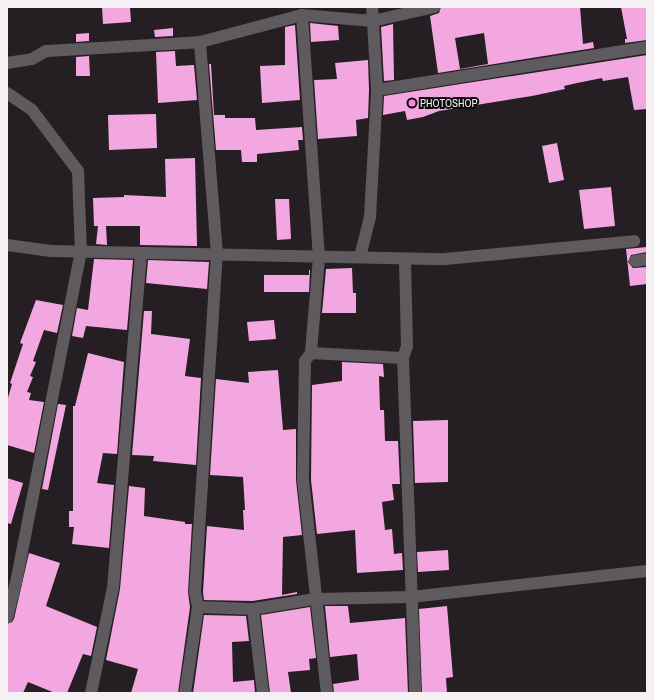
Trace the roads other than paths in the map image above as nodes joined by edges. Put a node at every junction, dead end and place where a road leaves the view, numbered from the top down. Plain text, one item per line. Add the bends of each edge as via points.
1 (372, 7) edge
2 (434, 7) edge
3 (302, 15) junction
4 (373, 21) junction
5 (200, 42) junction
6 (647, 46) edge
7 (7, 63) edge
8 (377, 90) junction
9 (7, 93) edge
10 (634, 241) dead end
11 (7, 245) edge
12 (81, 251) junction
13 (141, 253) junction
14 (217, 254) junction
15 (319, 256) junction
16 (360, 258) junction
17 (406, 258) junction
18 (311, 353) junction
19 (403, 358) junction
20 (647, 571) edge
21 (411, 597) junction
22 (315, 599) junction
23 (198, 607) junction
24 (252, 609) junction
25 (7, 617) edge
26 (91, 693) edge
27 (185, 693) edge
28 (263, 693) edge
29 (327, 693) edge
30 (415, 693) edge

1 - 4 street
2 - 4 street
3 - 4 street
3 - 5 street
3 - 15 street
4 - 8 street
5 - 7 street via 46,51 32,59
5 - 14 street
6 - 8 street
8 - 16 street via 370,217
9 - 12 street via 32,110 78,172
10 - 17 street via 446,259
11 - 12 street
12 - 13 street
12 - 25 street via 17,578
13 - 14 street
13 - 26 street via 113,588
14 - 15 street
14 - 23 street via 195,592
15 - 16 street
15 - 18 street
16 - 17 street
17 - 19 street via 407,346
18 - 19 street
18 - 22 street via 305,361 303,480
19 - 21 street
20 - 21 street
21 - 22 street
21 - 30 street
22 - 24 street
22 - 29 street
23 - 24 street
23 - 27 street
24 - 28 street

